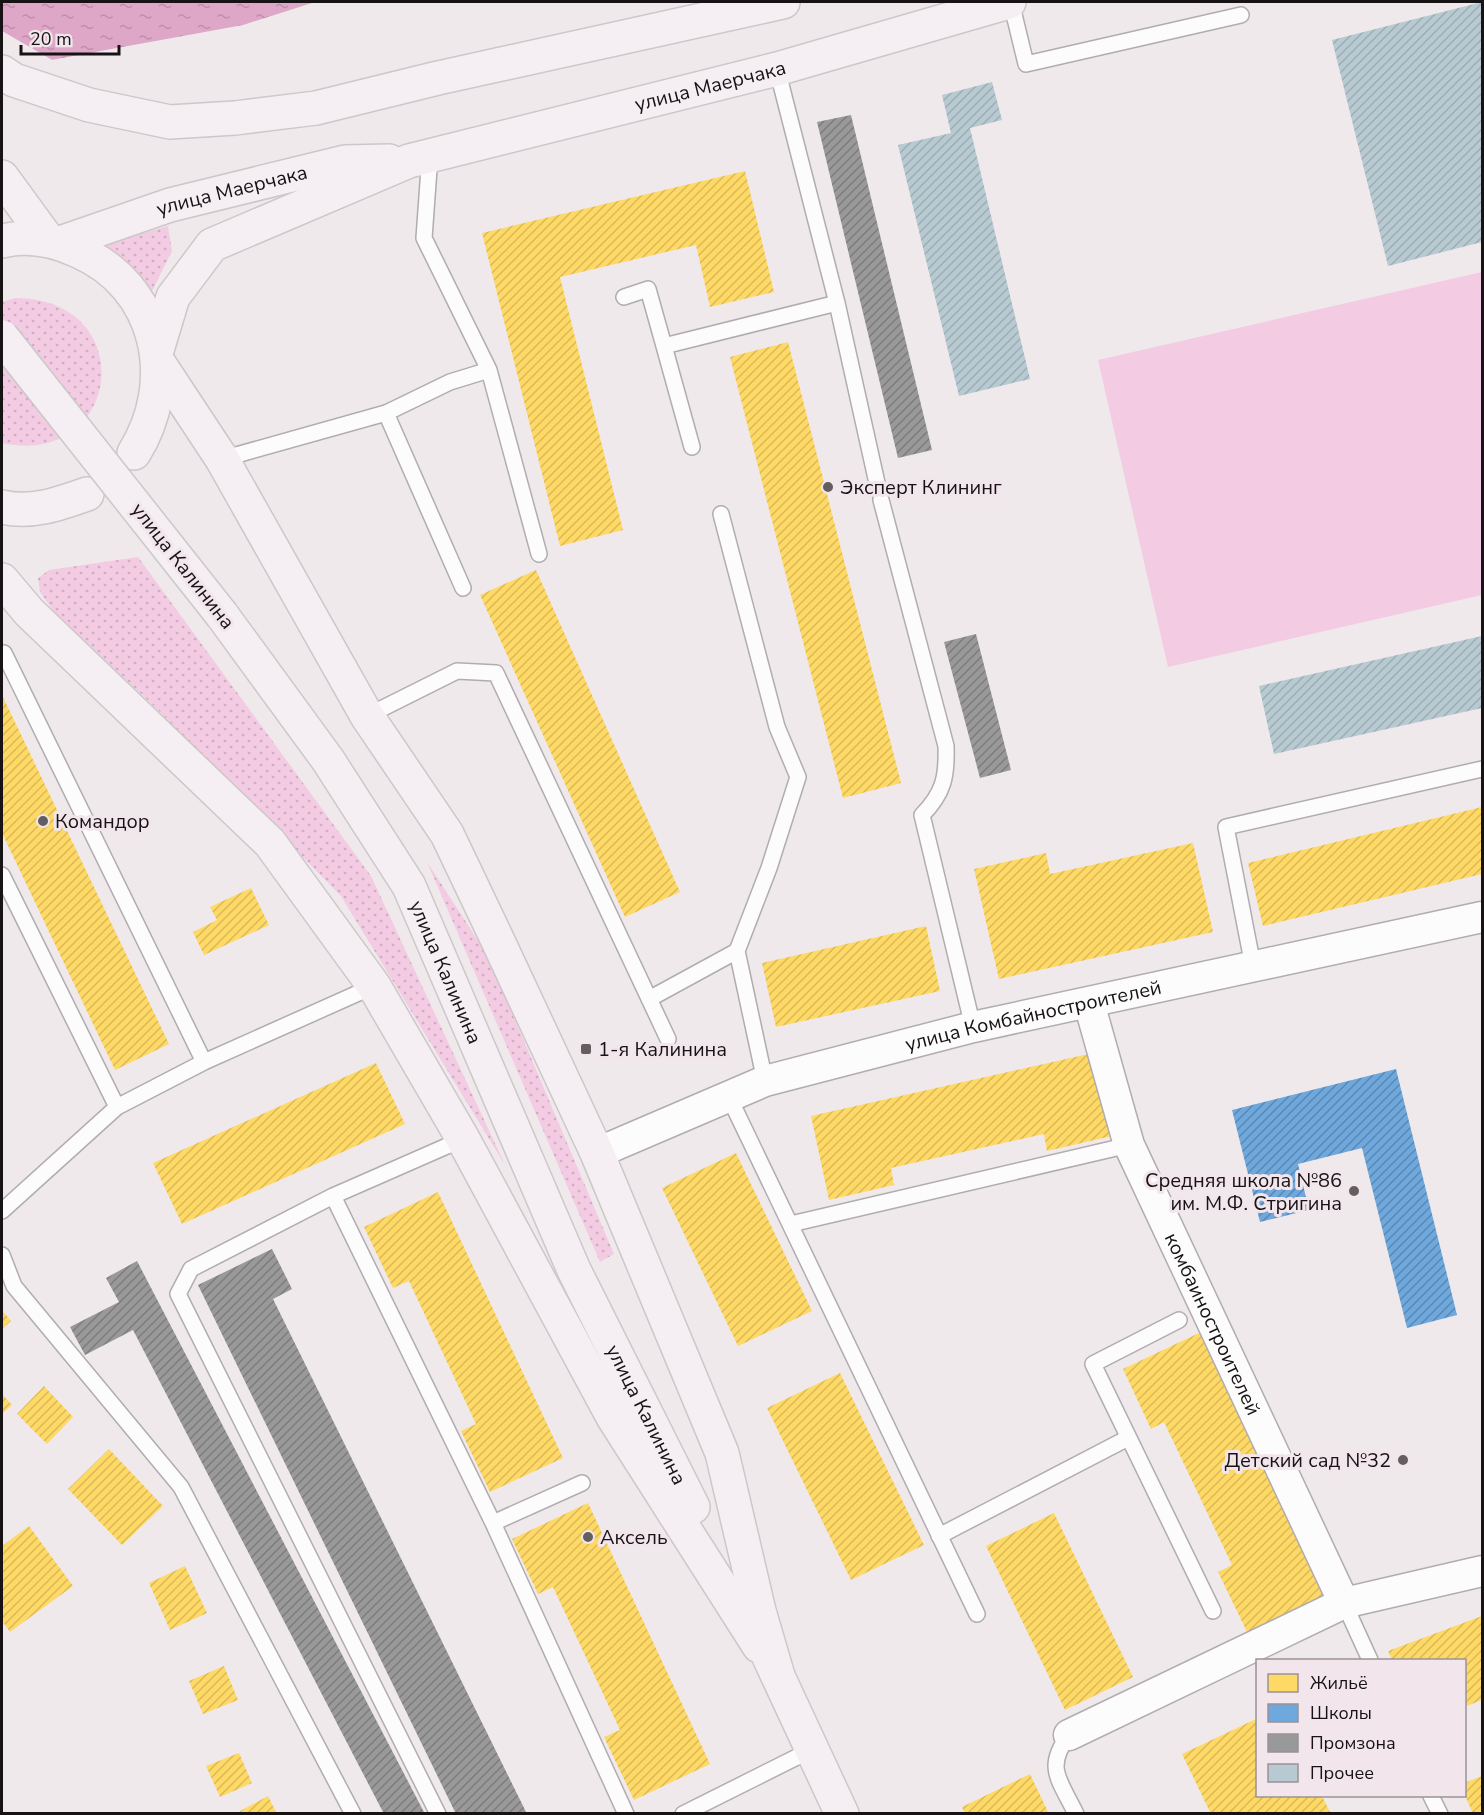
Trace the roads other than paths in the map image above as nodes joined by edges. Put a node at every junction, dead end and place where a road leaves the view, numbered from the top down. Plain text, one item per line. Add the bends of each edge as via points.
1 (783, 2) edge
2 (1010, 2) edge
3 (1241, 15) dead end
4 (777, 69) junction
5 (2, 72) edge
6 (420, 158) junction
7 (2, 177) edge
8 (2, 241) edge
9 (54, 242) junction
10 (624, 297) dead end
11 (837, 303) junction
12 (2, 337) edge
13 (664, 346) junction
14 (158, 356) junction
15 (489, 370) junction
16 (386, 413) junction
17 (692, 447) dead end
18 (134, 453) dead end
19 (222, 459) junction
20 (87, 494) dead end
21 (2, 507) edge
22 (721, 514) dead end
23 (539, 554) dead end
24 (2, 580) edge
25 (463, 588) dead end
26 (4, 653) dead end
27 (367, 716) junction
28 (1482, 769) edge
29 (2, 875) edge
30 (1482, 917) edge
31 (737, 951) junction
32 (1253, 966) junction
33 (374, 986) junction
34 (649, 999) junction
35 (1089, 1003) junction
36 (973, 1027) junction
37 (668, 1039) dead end
38 (204, 1062) junction
39 (765, 1081) junction
40 (729, 1096) junction
41 (117, 1107) junction
42 (463, 1139) junction
43 (1129, 1145) junction
44 (597, 1154) junction
45 (333, 1196) junction
46 (2, 1211) edge
47 (791, 1224) junction
48 (2, 1255) edge
49 (1179, 1320) dead end
50 (1128, 1438) junction
51 (582, 1483) dead end
52 (493, 1523) junction
53 (939, 1536) junction
54 (1482, 1571) edge
55 (1344, 1604) junction
56 (1213, 1611) dead end
57 (978, 1614) dead end
58 (1370, 1659) edge
59 (778, 1676) junction
60 (1069, 1735) joint
61 (813, 1749) junction
62 (1432, 1797) edge
63 (353, 1814) edge
64 (438, 1814) edge
65 (626, 1814) edge
66 (683, 1814) edge
67 (842, 1814) edge
68 (1076, 1814) edge
69 (1440, 1814) edge

1 - 5 main road via 316,108 170,122 89,105 14,80
2 - 3 lane via 1026,64
2 - 4 main road, улица Маерчака
4 - 6 main road, улица Маерчака
4 - 11 lane
6 - 9 main road, улица Маерчака via 345,162 170,204
6 - 14 main road, улица Маерчака via 212,245 173,297
6 - 15 lane via 424,238
7 - 9 main road
8 - 9 main road via 12,238
9 - 14 main road via 95,258 124,282 145,314
10 - 13 lane via 648,289
11 - 13 lane
11 - 36 lane via 880,496 946,746 947,768 938,799 922,815
12 - 59 main road, улица Калинина, bridge via 222,615 328,760 409,886 574,1270
13 - 17 lane
14 - 18 main road via 156,401
14 - 19 main road, улица Калинина
15 - 16 lane via 450,382
15 - 23 lane
16 - 19 lane
16 - 25 lane
19 - 27 main road, улица Калинина
20 - 21 main road via 51,507
22 - 31 lane via 777,727 798,777
24 - 33 main road, улица Калинина via 45,628 270,843
26 - 38 lane
27 - 34 lane via 457,671 496,673
27 - 44 main road, улица Калинина via 447,834
28 - 32 lane via 1226,827
29 - 41 lane
30 - 32 street, улица Комбайностроителей
31 - 34 lane
31 - 39 lane
32 - 35 street, улица Комбайностроителей
33 - 38 lane
33 - 42 main road, улица Калинина
34 - 37 lane
35 - 36 street, улица Комбайностроителей
35 - 43 street, комбаиностроителей
36 - 39 street, улица Комбайностроителей
38 - 41 lane
39 - 40 street, улица Комбайностроителей
40 - 44 street, улица Комбайностроителей
40 - 47 lane
41 - 46 lane
42 - 45 lane
42 - 59 main road, улица Калинина via 614,1417
43 - 47 lane
43 - 55 street, комбаиностроителей
44 - 59 main road, улица Калинина via 722,1453
45 - 52 lane
45 - 64 lane via 191,1269 178,1294
47 - 53 lane
48 - 63 lane via 14,1286 182,1487
49 - 50 lane via 1093,1364
50 - 53 lane
50 - 56 lane
51 - 52 lane
52 - 65 lane
53 - 57 lane
54 - 55 street
55 - 58 lane
55 - 60 street
59 - 61 main road, улица Калинина
60 - 68 lane via 1057,1751 1054,1768
61 - 66 lane
61 - 67 main road, улица Калинина
62 - 69 lane

